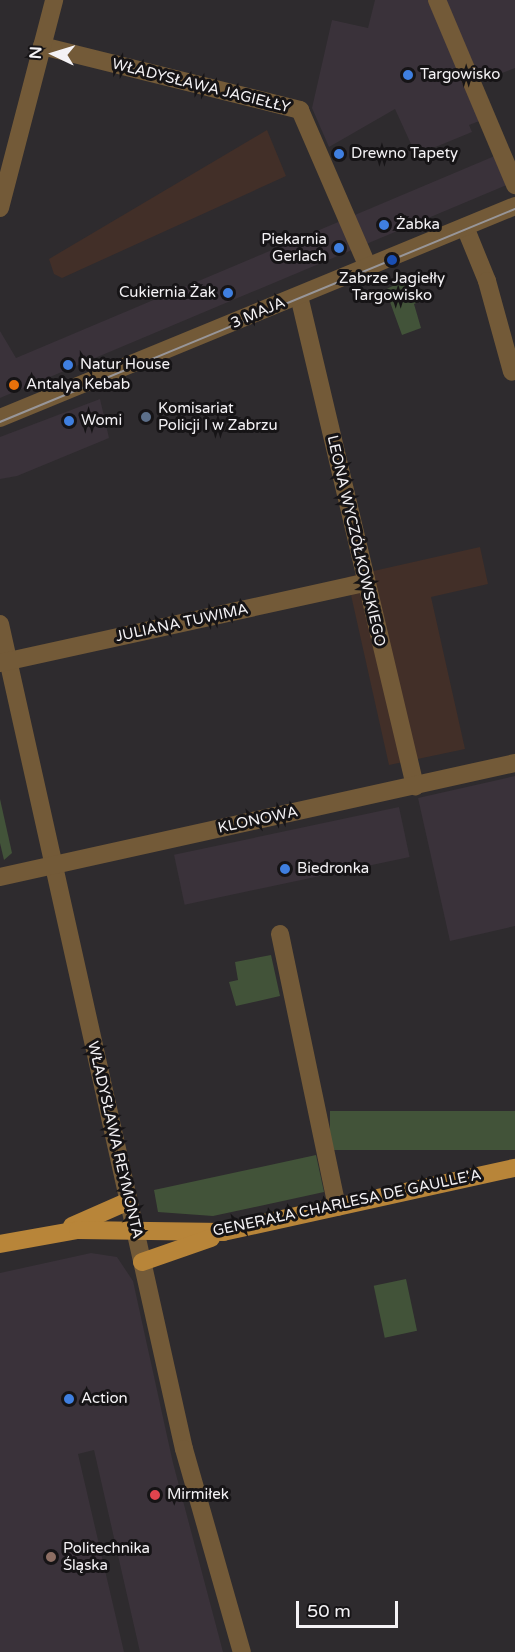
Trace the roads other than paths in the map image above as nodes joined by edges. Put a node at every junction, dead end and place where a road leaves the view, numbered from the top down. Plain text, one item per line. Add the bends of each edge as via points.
1 (54, 0) edge
2 (437, 0) edge
3 (42, 46) junction
4 (515, 185) edge
5 (515, 206) edge
6 (0, 208) edge
7 (465, 227) junction
8 (368, 267) junction
9 (299, 296) junction
10 (512, 372) dead end
11 (0, 418) edge
12 (364, 583) junction
13 (0, 624) edge
14 (4, 662) edge
15 (515, 763) edge
16 (415, 786) junction
17 (53, 865) junction
18 (0, 877) edge
19 (280, 934) dead end
20 (515, 1168) edge
21 (129, 1201) junction
22 (337, 1207) junction
23 (234, 1230) junction
24 (135, 1231) junction
25 (60, 1232) junction
26 (0, 1244) edge
27 (142, 1262) junction
28 (242, 1652) edge

1 - 3 street
2 - 4 street
3 - 6 street
3 - 8 street, WŁADYSŁAWA JAGIEŁŁY via 300,110
5 - 7 street, 3 MAJA
7 - 8 street, 3 MAJA
7 - 10 street via 487,281
8 - 9 street, 3 MAJA
9 - 11 street, 3 MAJA
9 - 12 street, LEONA WYCZÓŁKOWSKIEGO
12 - 14 street, JULIANA TUWIMA
12 - 16 street, LEONA WYCZÓŁKOWSKIEGO
13 - 14 street, WŁADYSŁAWA REYMONTA
14 - 17 street, WŁADYSŁAWA REYMONTA
15 - 16 street, KLONOWA
16 - 17 street, KLONOWA
17 - 18 street, KLONOWA
17 - 21 street, WŁADYSŁAWA REYMONTA
19 - 22 street
20 - 22 main road, GENERAŁA CHARLESA DE GAULLE'A
21 - 24 street, WŁADYSŁAWA REYMONTA
21 - 25 main road
22 - 23 main road, GENERAŁA CHARLESA DE GAULLE'A
23 - 24 main road, GENERAŁA CHARLESA DE GAULLE'A
23 - 27 main road
24 - 25 main road, GENERAŁA CHARLESA DE GAULLE'A
24 - 27 street, WŁADYSŁAWA REYMONTA
25 - 26 main road, GENERAŁA CHARLESA DE GAULLE'A
27 - 28 street, WŁADYSŁAWA REYMONTA via 192,1482

